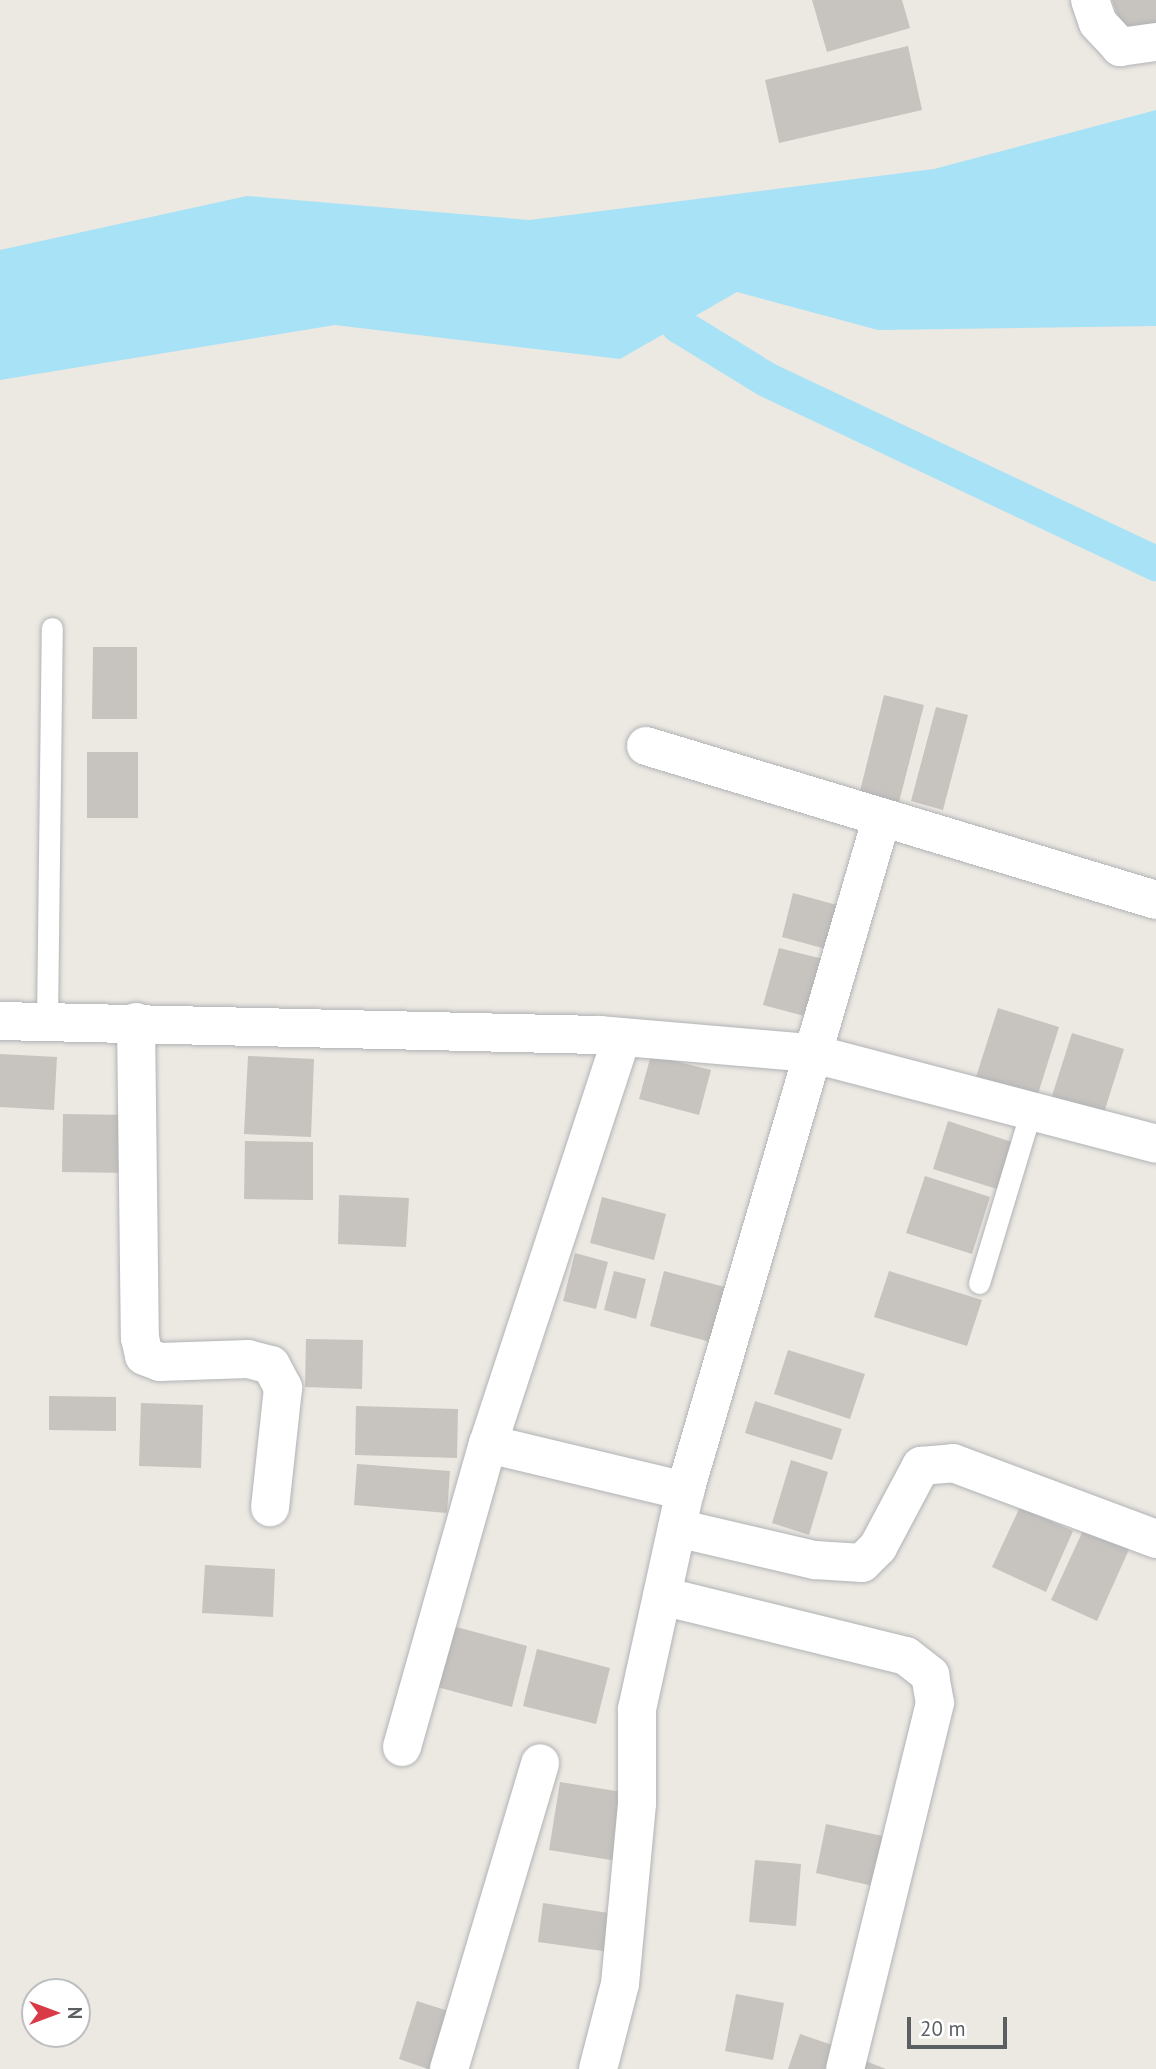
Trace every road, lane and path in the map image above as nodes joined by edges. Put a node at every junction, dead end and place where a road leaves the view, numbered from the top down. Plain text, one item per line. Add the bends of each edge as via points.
1 (1090, 0) edge
2 (1156, 41) edge
3 (52, 628) dead end
4 (646, 746) dead end
5 (882, 817) junction
6 (1156, 900) edge
7 (0, 1021) edge
8 (47, 1021) junction
9 (136, 1022) junction
10 (622, 1037) junction
11 (810, 1053) junction
12 (1031, 1111) junction
13 (1156, 1144) edge
14 (979, 1283) dead end
15 (488, 1444) junction
16 (685, 1491) junction
17 (270, 1507) dead end
18 (677, 1528) junction
19 (1156, 1539) edge
20 (662, 1596) junction
21 (402, 1747) dead end
22 (540, 1763) dead end
23 (449, 2069) edge
24 (598, 2069) edge
25 (845, 2069) edge

1 - 2 street via 1098,23 1121,47
3 - 8 lane
4 - 5 street
5 - 6 street
5 - 11 street
7 - 8 street
8 - 9 street
9 - 10 street
9 - 17 street via 140,1338 145,1356 160,1362 248,1359 271,1365 283,1388
10 - 11 street
10 - 15 street
11 - 12 street
11 - 16 street
12 - 13 street
12 - 14 lane
15 - 16 street
15 - 21 street
16 - 18 street
18 - 19 street via 815,1560 862,1563 878,1547 921,1466 953,1463
18 - 20 street
20 - 24 street via 638,1709 638,1803 620,1984
20 - 25 street via 906,1656 930,1675 935,1703
22 - 23 street

